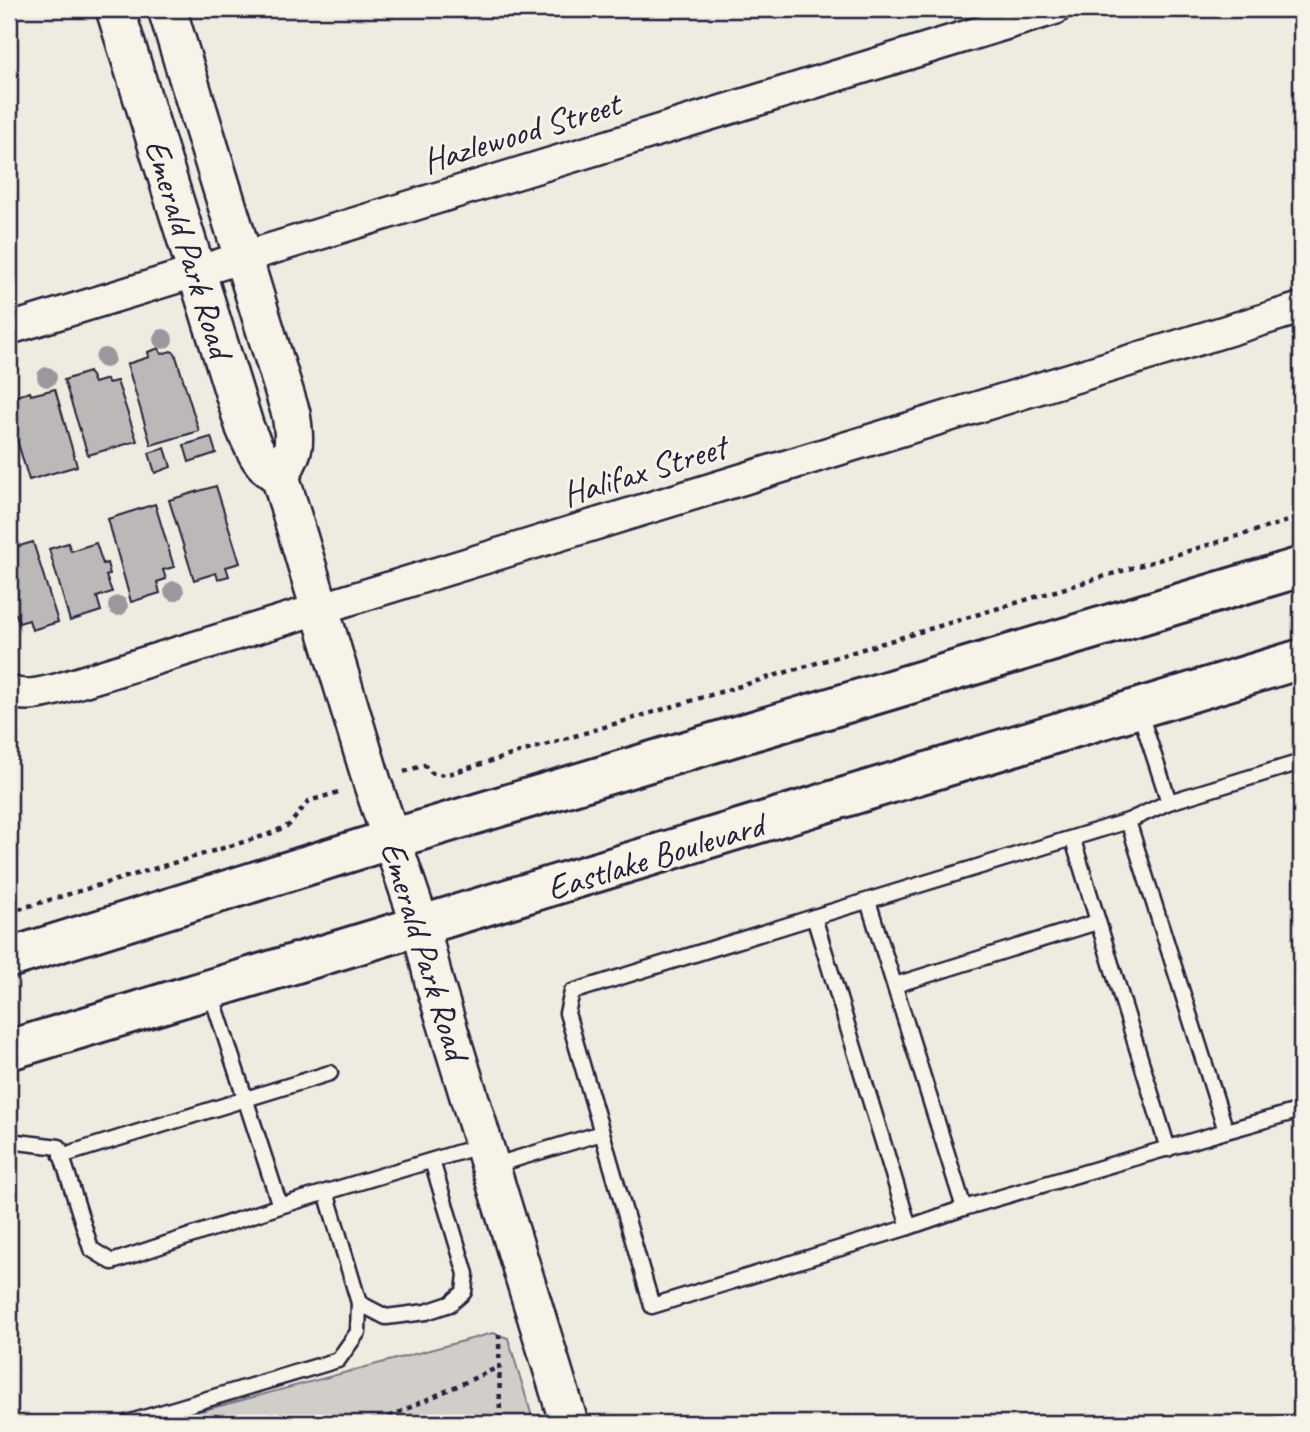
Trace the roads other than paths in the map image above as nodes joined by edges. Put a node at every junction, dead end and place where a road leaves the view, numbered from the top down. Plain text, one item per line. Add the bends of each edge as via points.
1 (116, 9) edge
2 (167, 9) edge
3 (1055, 9) edge
4 (243, 257) junction
5 (196, 271) junction
6 (1301, 308) edge
7 (9, 329) edge
8 (280, 476) junction
9 (1301, 567) edge
10 (319, 610) junction
11 (1301, 659) edge
12 (9, 691) edge
13 (1139, 709) junction
14 (1301, 762) edge
15 (1169, 802) junction
16 (1128, 821) junction
17 (392, 839) junction
18 (1073, 840) junction
19 (868, 901) junction
20 (814, 917) junction
21 (1097, 922) junction
22 (421, 927) junction
23 (9, 958) edge
24 (895, 985) junction
25 (209, 989) junction
26 (9, 1050) edge
27 (330, 1073) dead end
28 (247, 1100) junction
29 (1301, 1110) edge
30 (1226, 1131) junction
31 (601, 1133) junction
32 (9, 1141) edge
33 (1168, 1149) junction
34 (61, 1156) junction
35 (487, 1156) junction
36 (432, 1161) junction
37 (326, 1192) junction
38 (280, 1206) junction
39 (964, 1208) junction
40 (909, 1227) junction
41 (359, 1303) junction
42 (127, 1423) edge
43 (569, 1423) edge

1 - 5 street, Emerald Park Road
2 - 4 street, Emerald Park Road
3 - 4 street, Hazlewood Street
4 - 5 street, Hazlewood Street
4 - 8 street, Emerald Park Road via 296,440
5 - 7 street, Hazlewood Street
5 - 8 street, Emerald Park Road via 251,440 262,463
6 - 10 street, Halifax Street
8 - 10 street, Emerald Park Road
9 - 17 main road
10 - 12 street, Halifax Street via 36,695
10 - 17 street, Emerald Park Road
11 - 13 main road, Eastlake Boulevard
13 - 15 lane
13 - 22 main road, Eastlake Boulevard
14 - 15 lane
15 - 16 lane
16 - 18 lane
16 - 30 lane
17 - 22 street, Emerald Park Road
17 - 23 main road
18 - 19 lane
18 - 21 lane
19 - 20 lane
19 - 24 lane
20 - 31 lane via 572,992 567,1013
20 - 40 lane
21 - 24 lane
21 - 33 lane
22 - 25 main road, Eastlake Boulevard
22 - 35 street, Emerald Park Road
24 - 39 lane
25 - 26 main road, Eastlake Boulevard
25 - 28 lane
27 - 28 lane
28 - 34 lane
28 - 38 lane
29 - 30 lane
30 - 33 lane
31 - 35 lane
31 - 40 lane via 652,1306
32 - 34 lane via 59,1147
33 - 39 lane
34 - 38 lane via 91,1248 112,1262
35 - 36 lane
35 - 43 street, Emerald Park Road
36 - 37 lane
36 - 41 lane via 466,1274 464,1292 450,1304 426,1312 386,1317
37 - 38 lane
37 - 41 lane
39 - 40 lane
41 - 42 lane via 358,1332 338,1360

